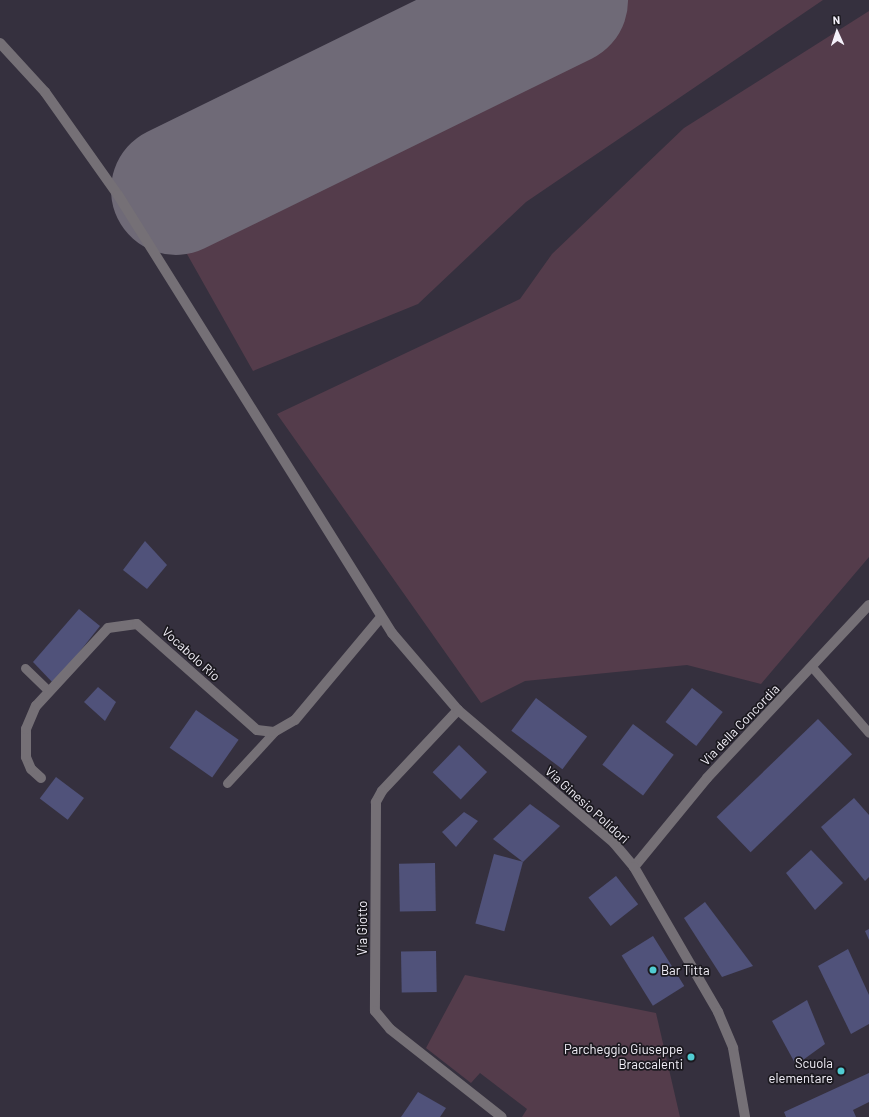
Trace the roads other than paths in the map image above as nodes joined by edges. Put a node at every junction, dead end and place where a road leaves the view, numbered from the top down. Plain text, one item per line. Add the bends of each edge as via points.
1 (0, 43) edge
2 (869, 605) edge
3 (381, 617) junction
4 (25, 668) dead end
5 (812, 668) junction
6 (49, 691) junction
7 (458, 710) junction
8 (274, 732) junction
9 (869, 733) edge
10 (41, 778) dead end
11 (227, 783) dead end
12 (634, 867) junction
13 (502, 1117) edge
14 (745, 1117) edge

1 - 3 street, Via Ginesio Polidori via 45,92 118,195
2 - 5 street, Via della Concordia
3 - 7 street, Via Ginesio Polidori
3 - 8 street via 295,720
4 - 6 lane
5 - 9 lane
5 - 12 street, Via della Concordia via 707,778
6 - 8 street, Vocabolo Rio via 108,628 137,624 257,730
6 - 10 street, Vocabolo Rio via 36,706 26,729 26,757 31,770
7 - 12 street, Via Ginesio Polidori via 614,843
7 - 13 street, Via Giotto via 382,791 376,802 375,1011 390,1029
8 - 11 lane
12 - 14 street, Via Ginesio Polidori via 718,1012 733,1048

